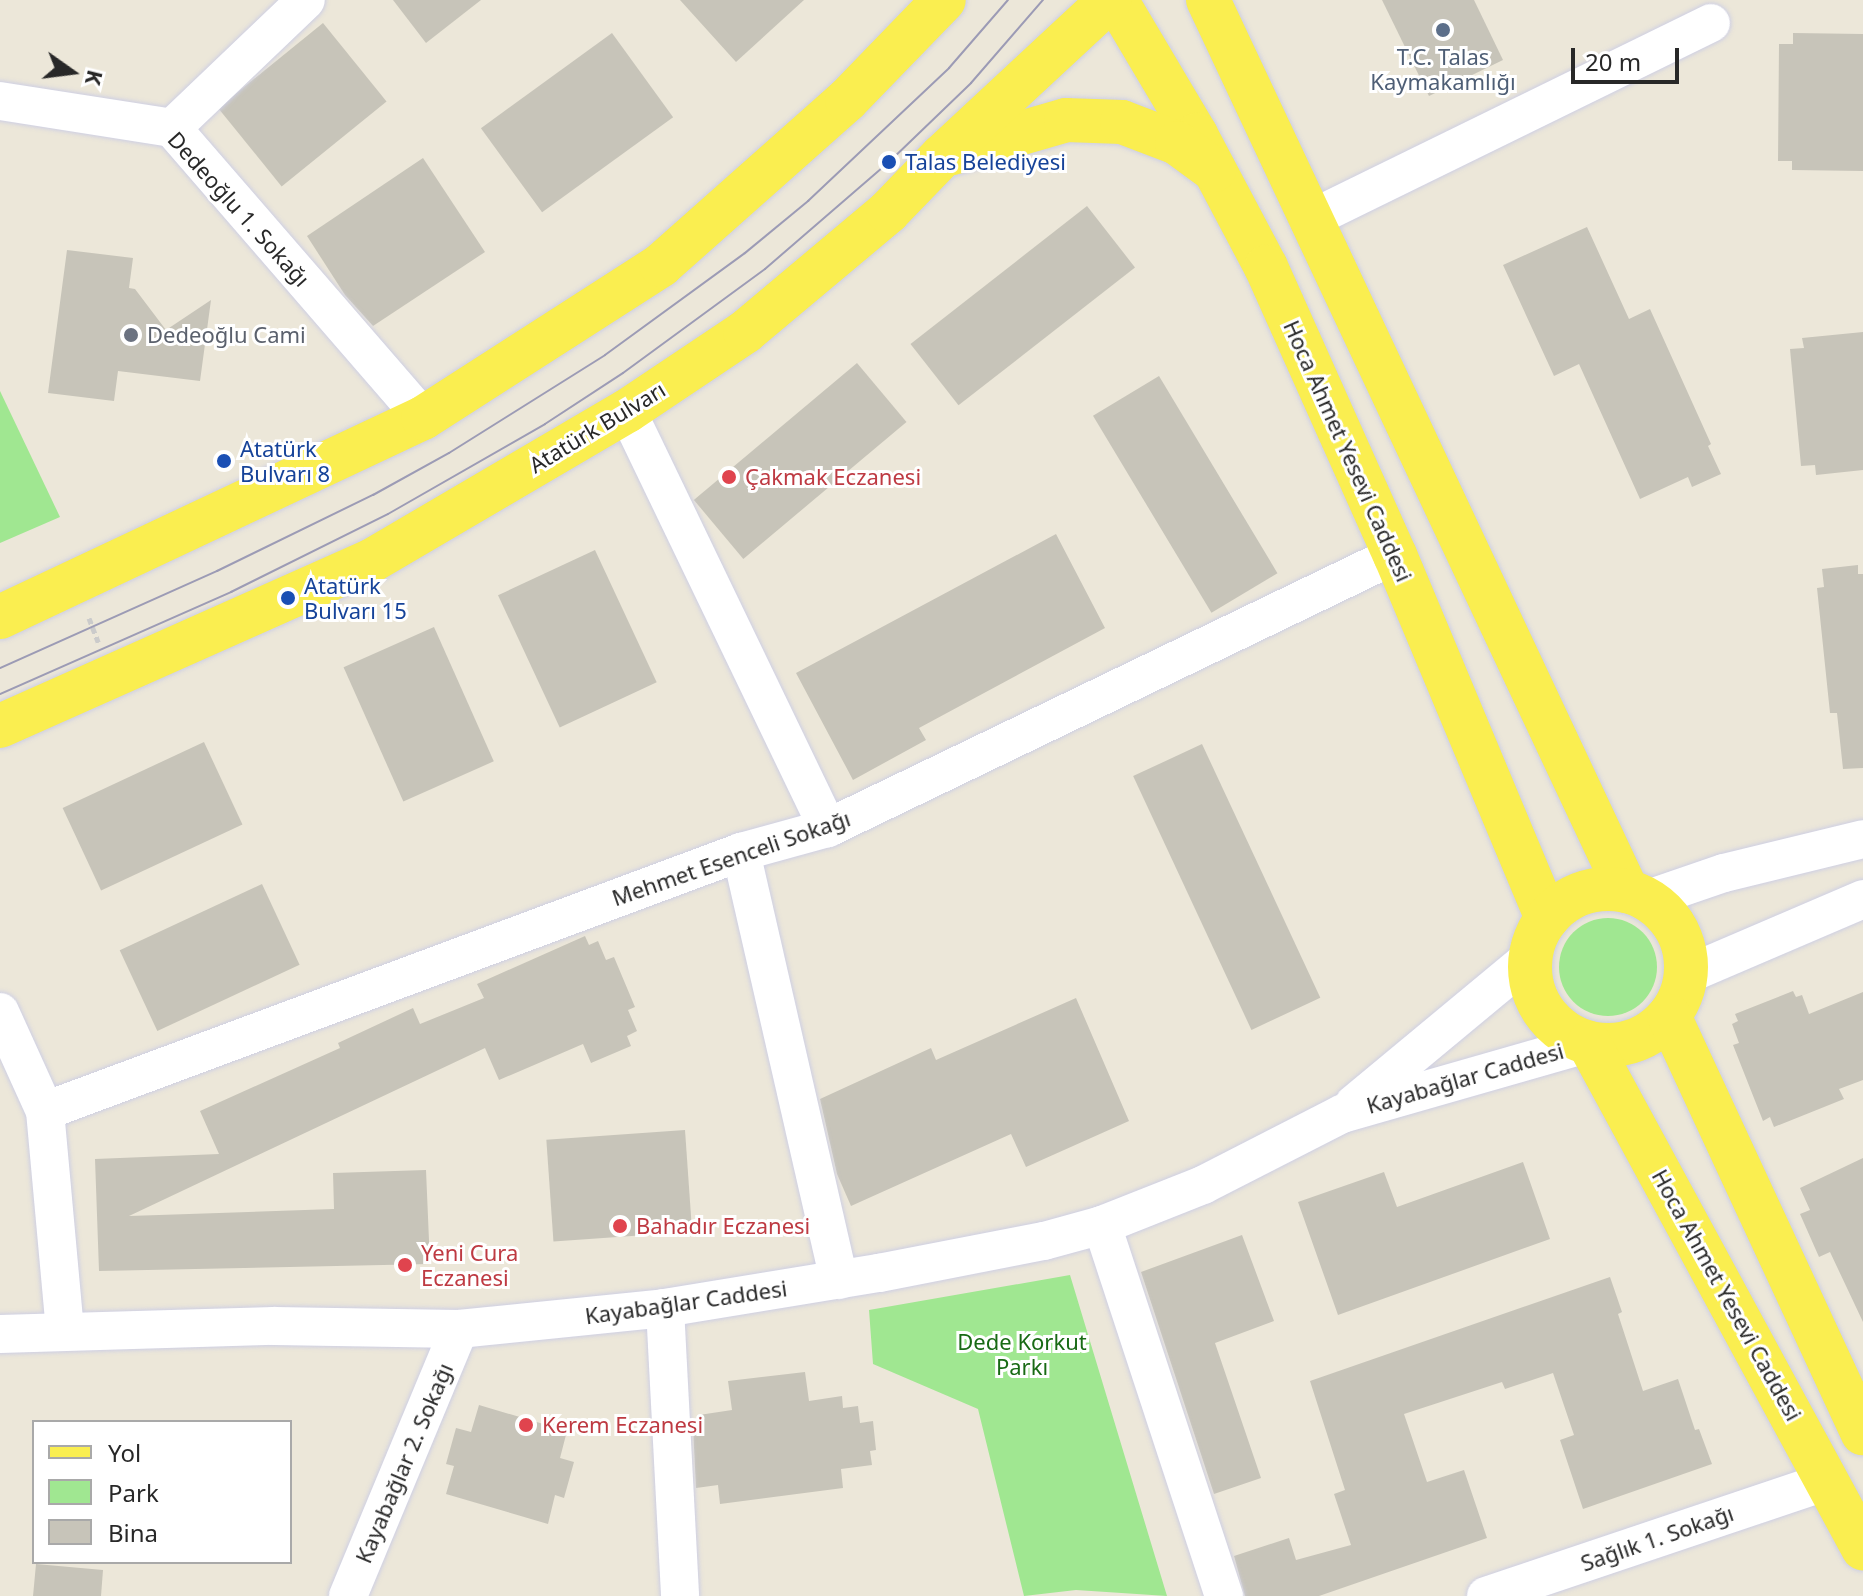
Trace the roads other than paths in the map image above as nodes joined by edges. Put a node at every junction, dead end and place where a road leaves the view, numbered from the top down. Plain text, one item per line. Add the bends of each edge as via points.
1 (306, 0) edge
2 (1113, 0) edge
3 (1208, 0) edge
4 (1235, 0) edge
5 (937, 4) edge
6 (1711, 23) dead end
7 (0, 101) edge
8 (172, 128) junction
9 (1271, 130) junction
10 (942, 156) junction
11 (1215, 171) junction
12 (1313, 218) junction
13 (627, 411) junction
14 (423, 418) junction
15 (1395, 555) junction
16 (0, 617) edge
17 (0, 726) edge
18 (828, 828) junction
19 (1863, 839) edge
20 (741, 852) junction
21 (1638, 895) junction
22 (1863, 899) edge
23 (1547, 918) junction
24 (1530, 958) junction
25 (1686, 975) junction
26 (0, 1012) edge
27 (1669, 1016) junction
28 (1589, 1043) junction
29 (45, 1111) junction
30 (1342, 1114) junction
31 (1102, 1225) junction
32 (839, 1280) junction
33 (665, 1308) junction
34 (459, 1329) junction
35 (65, 1331) junction
36 (0, 1334) edge
37 (1863, 1433) edge
38 (1828, 1481) junction
39 (1863, 1548) edge
40 (348, 1596) edge
41 (680, 1596) edge
42 (1224, 1596) edge
43 (1486, 1596) edge

1 - 8 street
2 - 10 main road, Atatürk Bulvarı
2 - 11 main road, Hoca Ahmet Yesevi Caddesi
3 - 9 main road
4 - 9 main road
5 - 14 main road via 847,100 661,265
6 - 12 street
7 - 8 street, Dedeoğlu 1. Sokağı
8 - 14 street, Dedeoğlu 1. Sokağı
9 - 12 main road
10 - 11 main road via 1066,120 1122,122 1177,143
10 - 13 main road, Atatürk Bulvarı via 888,212 745,332
11 - 15 main road, Hoca Ahmet Yesevi Caddesi via 1266,267
12 - 21 main road
13 - 17 main road, Atatürk Bulvarı via 371,561
13 - 18 street
14 - 16 main road
15 - 18 street, Mehmet Esenceli Sokağı
15 - 23 main road, Hoca Ahmet Yesevi Caddesi
18 - 20 street, Mehmet Esenceli Sokağı
19 - 21 street
20 - 29 street, Mehmet Esenceli Sokağı
20 - 32 street
21 - 23 main road via 1584,892
21 - 25 main road via 1665,913 1678,931
22 - 25 street
23 - 24 main road
24 - 28 main road via 1531,981 1550,1020
24 - 30 street, Kayabağlar Caddesi
25 - 27 main road
26 - 29 street
27 - 28 main road via 1633,1042
27 - 37 main road
28 - 30 street, Kayabağlar Caddesi
28 - 38 main road, Hoca Ahmet Yesevi Caddesi
29 - 35 street
30 - 31 street, Kayabağlar Caddesi via 1203,1185
31 - 32 street, Kayabağlar Caddesi
31 - 42 street
32 - 33 street, Kayabağlar Caddesi
33 - 34 street, Kayabağlar Caddesi
33 - 41 street
34 - 35 street, Kayabağlar Caddesi
34 - 40 street, Kayabağlar 2. Sokağı
35 - 36 street, Kayabağlar Caddesi
38 - 39 main road, Hoca Ahmet Yesevi Caddesi
38 - 43 street, Sağlık 1. Sokağı

